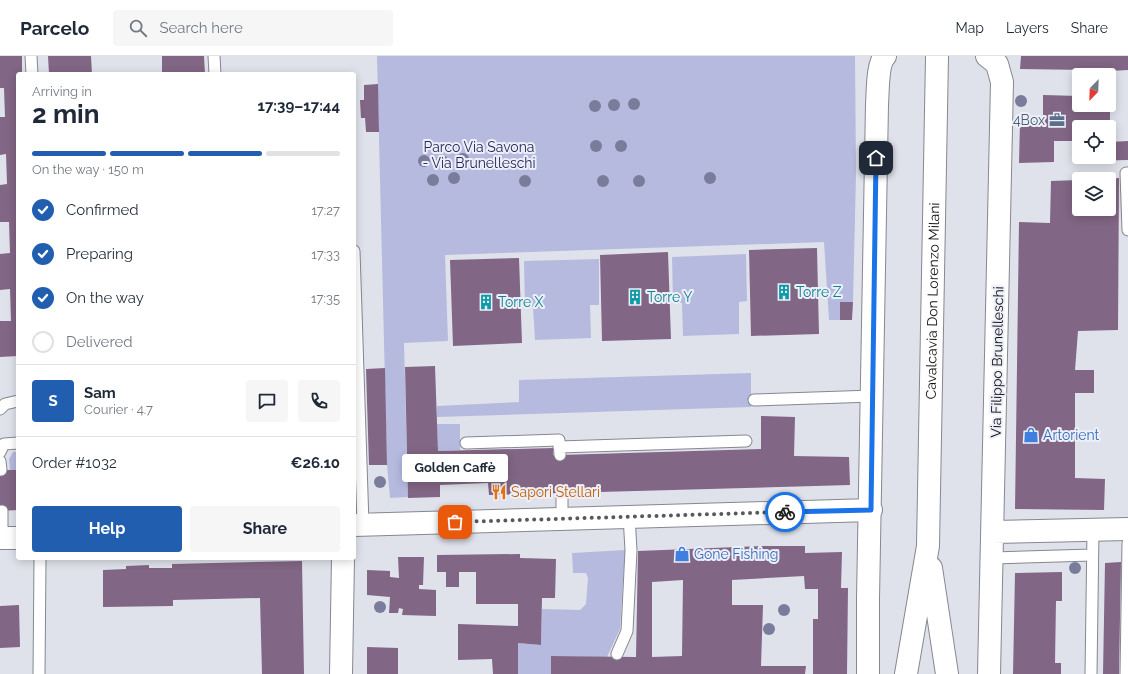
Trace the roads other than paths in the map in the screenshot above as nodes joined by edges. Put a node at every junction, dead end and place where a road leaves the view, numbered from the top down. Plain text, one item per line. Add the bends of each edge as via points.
1 (31, 56) edge
2 (214, 56) edge
3 (885, 56) edge
4 (937, 56) edge
5 (987, 56) edge
6 (32, 72) edge
7 (215, 72) edge
8 (1128, 172) edge
9 (1128, 230) edge
10 (356, 354) edge
11 (873, 396) junction
12 (754, 400) dead end
13 (16, 401) edge
14 (0, 409) edge
15 (746, 441) dead end
16 (16, 443) edge
17 (466, 443) dead end
18 (0, 452) edge
19 (358, 458) edge
20 (0, 461) edge
21 (0, 470) edge
22 (562, 493) dead end
23 (871, 510) junction
24 (2, 511) dead end
25 (629, 516) junction
26 (562, 518) junction
27 (359, 524) edge
28 (1128, 529) edge
29 (1093, 530) junction
30 (993, 532) junction
31 (7, 538) edge
32 (1128, 543) edge
33 (928, 546) junction
34 (1092, 555) junction
35 (992, 558) junction
36 (40, 560) edge
37 (343, 560) edge
38 (617, 654) dead end
39 (39, 674) edge
40 (341, 674) edge
41 (868, 674) edge
42 (906, 674) edge
43 (947, 674) edge
44 (990, 674) edge
45 (1091, 674) edge
46 (1126, 674) edge

1 - 6 lane
2 - 7 lane
3 - 11 street via 880,68 877,104
4 - 33 street, Cavalcavia Don Lorenzo Milani
5 - 30 street, Via Filippo Brunelleschi via 997,64 1002,82
8 - 9 lane
10 - 19 lane
11 - 12 lane
11 - 23 street
13 - 14 lane via 4,404
15 - 17 lane via 560,451 559,440
16 - 18 lane via 4,444
19 - 27 lane
20 - 21 lane
22 - 26 lane
23 - 25 street
23 - 41 street
24 - 31 lane
25 - 26 street
25 - 38 lane via 631,550 627,631
26 - 27 street
28 - 29 street
29 - 30 street
29 - 34 lane
30 - 35 street, Via Filippo Brunelleschi
32 - 46 lane
33 - 42 street, Cavalcavia Don Lorenzo Milani
33 - 43 street, Cavalcavia Don Lorenzo Milani
34 - 35 lane
34 - 45 lane
35 - 44 street, Via Filippo Brunelleschi
36 - 39 lane
37 - 40 street

